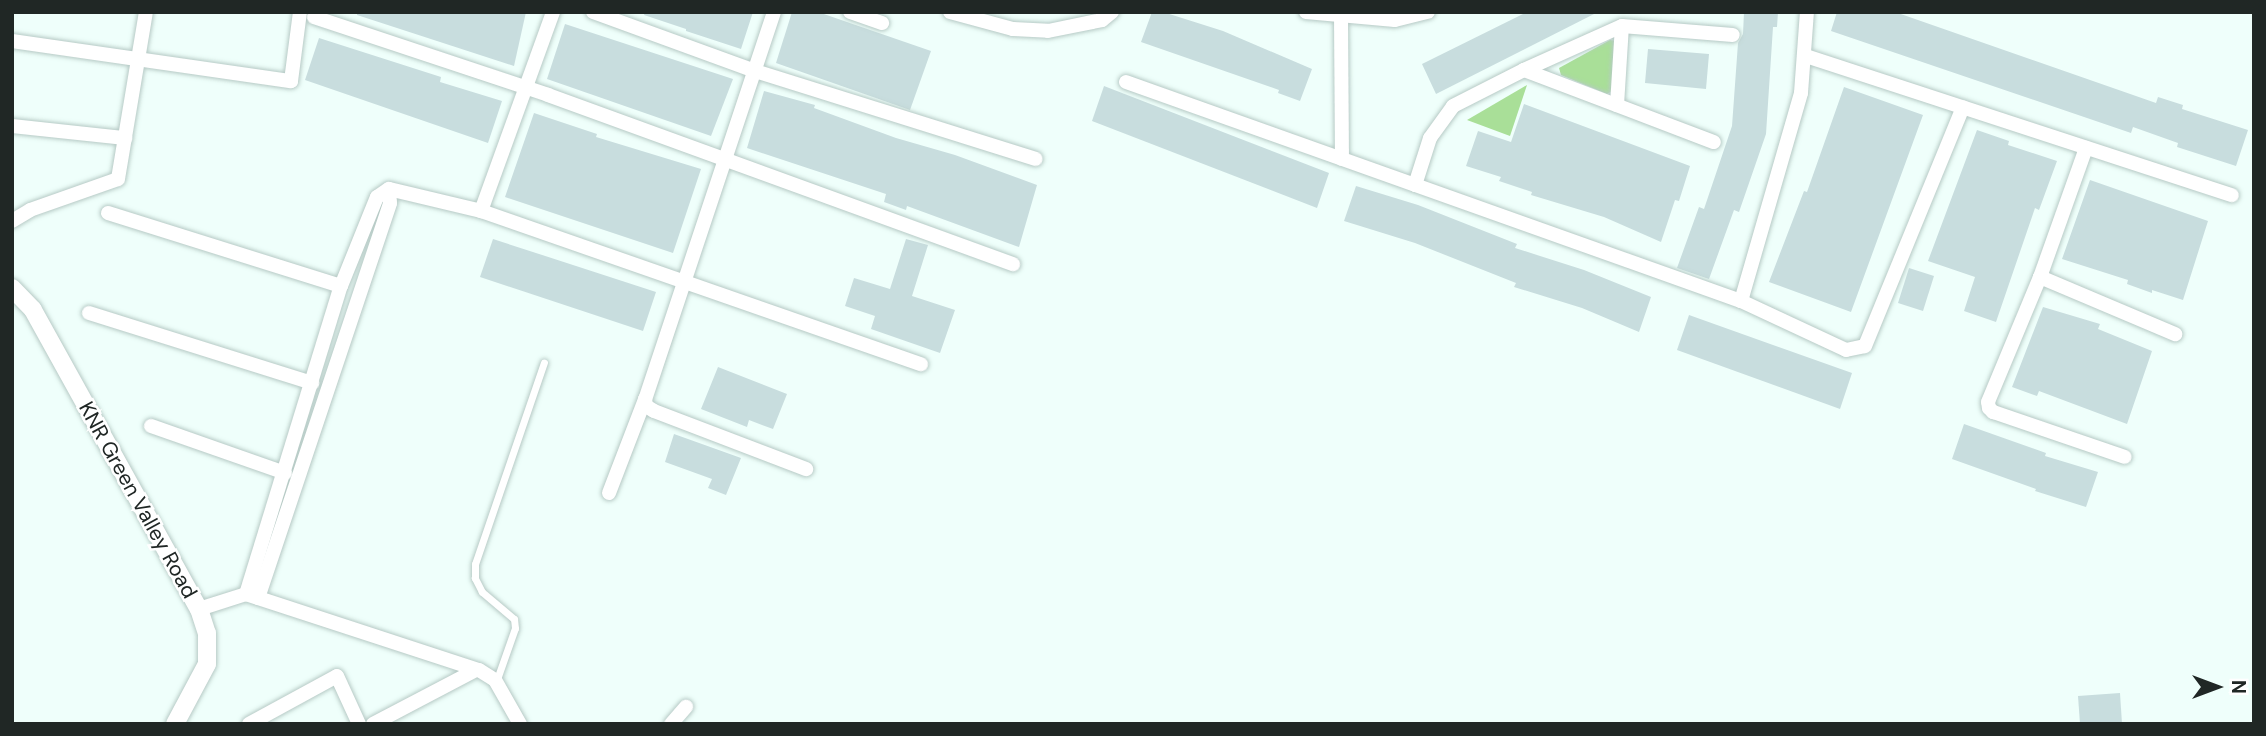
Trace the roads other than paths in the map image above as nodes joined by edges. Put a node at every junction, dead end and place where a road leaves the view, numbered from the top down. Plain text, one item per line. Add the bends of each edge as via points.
1 (146, 12) edge
2 (553, 12) edge
3 (593, 12) edge
4 (774, 12) edge
5 (850, 12) edge
6 (950, 12) edge
7 (1112, 12) edge
8 (1306, 12) edge
9 (1428, 12) edge
10 (1807, 12) edge
11 (307, 14) edge
12 (1340, 18) junction
13 (881, 23) dead end
14 (1622, 26) junction
15 (1733, 35) dead end
16 (12, 41) edge
17 (1805, 56) junction
18 (139, 59) junction
19 (1524, 70) junction
20 (755, 71) junction
21 (1126, 82) dead end
22 (525, 87) junction
23 (1617, 106) junction
24 (1963, 107) junction
25 (12, 126) edge
26 (125, 138) junction
27 (1714, 142) dead end
28 (2086, 148) junction
29 (725, 159) junction
30 (1035, 159) dead end
31 (1342, 159) junction
32 (1415, 185) junction
33 (389, 189) junction
34 (2232, 195) dead end
35 (481, 211) junction
36 (108, 213) dead end
37 (12, 220) edge
38 (1013, 264) dead end
39 (2040, 277) junction
40 (683, 283) junction
41 (341, 286) junction
42 (12, 288) edge
43 (1741, 301) junction
44 (89, 313) dead end
45 (2175, 334) dead end
46 (544, 362) dead end
47 (920, 364) dead end
48 (312, 383) junction
49 (645, 399) junction
50 (151, 426) dead end
51 (2125, 457) dead end
52 (806, 470) dead end
53 (285, 473) junction
54 (609, 493) dead end
55 (252, 596) junction
56 (199, 609) junction
57 (476, 670) junction
58 (496, 682) junction
59 (686, 707) dead end
60 (175, 724) edge
61 (249, 724) edge
62 (359, 724) edge
63 (373, 724) edge
64 (520, 724) edge
65 (671, 724) edge

1 - 18 street
2 - 22 street
3 - 20 street
4 - 20 street
5 - 13 street
6 - 7 street via 1013,29 1048,31 1102,20
8 - 12 street
9 - 12 street via 1395,20
10 - 17 street
11 - 18 street via 291,82
11 - 22 street
12 - 31 street
14 - 15 street
14 - 19 street
14 - 23 street
16 - 18 street
17 - 24 street
17 - 43 street via 1801,93
18 - 26 street
19 - 23 street
19 - 32 street via 1453,106 1430,138
20 - 29 street
20 - 30 street
21 - 31 street
22 - 29 street
22 - 35 street
23 - 27 street
24 - 28 street
24 - 43 street via 1865,346 1846,351
25 - 26 street
26 - 37 street via 118,178
28 - 34 street
28 - 39 street
29 - 38 street
29 - 40 street
31 - 32 street
32 - 43 street
33 - 35 street
33 - 41 street via 377,197
33 - 55 street via 390,202
35 - 40 street
36 - 41 street
39 - 45 street
39 - 51 street via 1989,408
40 - 47 street
40 - 49 street
41 - 48 street
42 - 56 street, KNR Green Valley Road via 33,310
44 - 48 street
46 - 58 lane via 475,564 482,592 514,620
48 - 53 street
49 - 52 street via 654,411
49 - 54 street
50 - 53 street
53 - 55 street
55 - 56 street
55 - 57 street
56 - 60 street, KNR Green Valley Road via 207,633 207,664
57 - 58 street
57 - 63 street
58 - 64 street
59 - 65 street
61 - 62 street via 337,677

